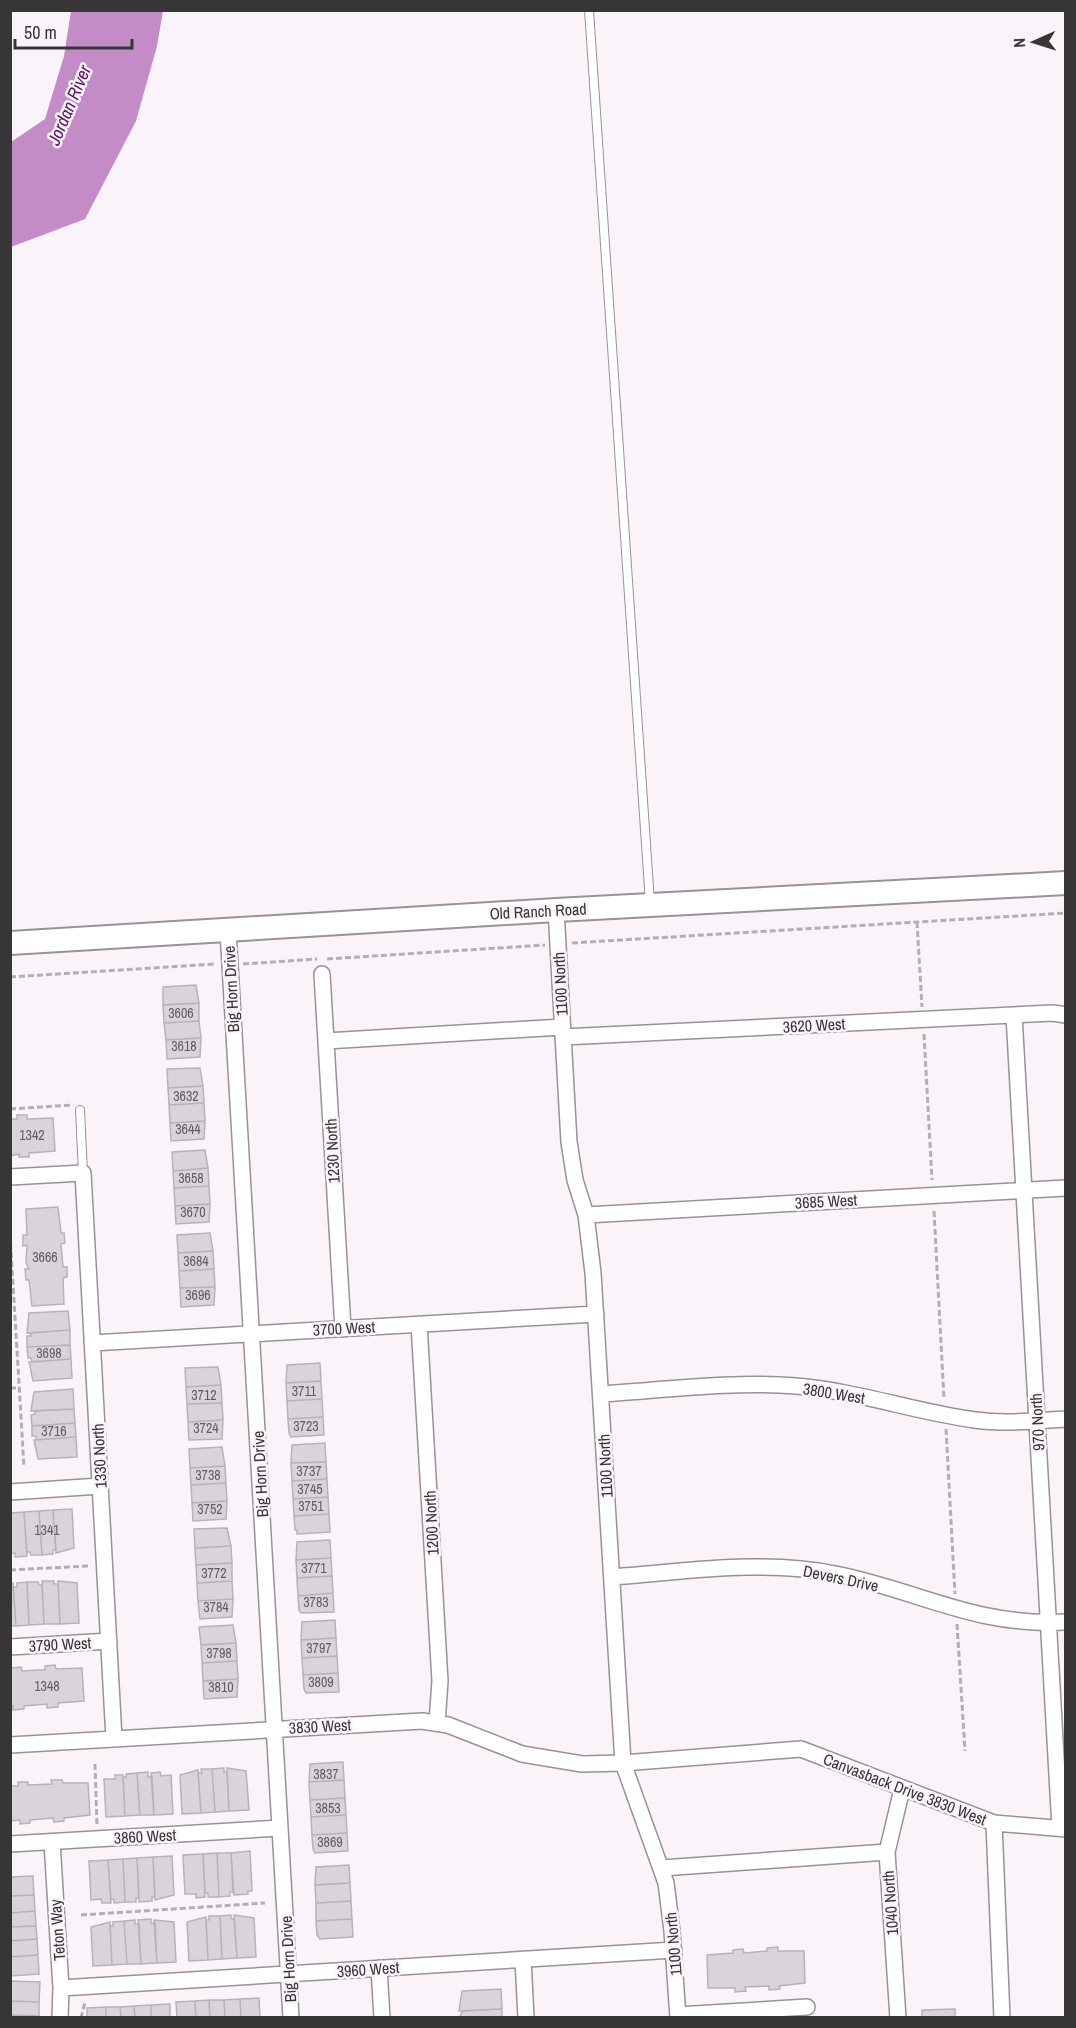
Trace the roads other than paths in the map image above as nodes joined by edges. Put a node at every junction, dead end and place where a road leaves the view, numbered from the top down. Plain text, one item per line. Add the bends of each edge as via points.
1 (589, 10) edge
2 (1065, 883) edge
3 (650, 905) junction
4 (556, 910) junction
5 (228, 930) junction
6 (10, 943) edge
7 (322, 974) dead end
8 (1014, 1015) junction
9 (1065, 1015) edge
10 (563, 1032) junction
11 (326, 1041) junction
12 (77, 1108) road end
13 (83, 1173) junction
14 (10, 1178) edge
15 (1065, 1188) edge
16 (1023, 1190) junction
17 (586, 1215) junction
18 (596, 1314) junction
19 (419, 1324) junction
20 (343, 1329) junction
21 (251, 1334) junction
22 (92, 1343) junction
23 (601, 1394) junction
24 (1065, 1419) edge
25 (1037, 1421) junction
26 (100, 1486) junction
27 (10, 1492) edge
28 (612, 1577) junction
29 (1065, 1622) edge
30 (1048, 1623) junction
31 (109, 1641) junction
32 (10, 1647) edge
33 (437, 1723) junction
34 (274, 1729) junction
35 (114, 1739) junction
36 (10, 1745) edge
37 (623, 1763) junction
38 (902, 1789) junction
39 (994, 1823) junction
40 (280, 1828) junction
41 (1063, 1829) edge
42 (52, 1842) junction
43 (10, 1844) edge
44 (887, 1852) junction
45 (662, 1868) junction
46 (674, 1950) junction
47 (523, 1959) junction
48 (379, 1968) junction
49 (289, 1975) junction
50 (61, 1989) junction
51 (807, 2007) dead end
52 (678, 2016) edge
53 (60, 2018) edge
54 (291, 2018) edge
55 (382, 2018) edge
56 (526, 2018) edge
57 (898, 2018) edge
58 (1002, 2018) edge

1 - 3 lane
2 - 3 street, Old Ranch Road
3 - 4 street, Old Ranch Road
4 - 5 street, Old Ranch Road
4 - 10 street, 1100 North
5 - 6 street, Old Ranch Road
5 - 21 street, Big Horn Drive
7 - 11 street, 1230 North
8 - 9 street, 3620 West
8 - 10 street, 3620 West
8 - 16 street, 970 North
10 - 11 street, 3620 West
10 - 17 street, 1100 North via 572,1163
11 - 20 street, 1230 North
12 - 13 lane
13 - 14 street
13 - 22 street, 1330 North
15 - 16 street, 3685 West
16 - 17 street, 3685 West
16 - 25 street, 970 North
17 - 18 street, 1100 North
18 - 19 street, 3700 West
18 - 23 street, 1100 North
19 - 20 street, 3700 West
19 - 33 street, 1200 North via 440,1681
20 - 21 street, 3700 West
21 - 22 street, 3700 West
21 - 34 street, Big Horn Drive
22 - 26 street, 1330 North
23 - 25 street, 3800 West via 796,1386 975,1420
23 - 28 street, 1100 North
24 - 25 street, 3800 West
25 - 30 street, 970 North
26 - 27 street
26 - 31 street, 1330 North
28 - 30 street, Devers Drive via 769,1568 814,1570 985,1618
28 - 37 street, 1100 North
29 - 30 street, Devers Drive
30 - 41 street, 970 North
31 - 32 street, 3790 West
31 - 35 street, 1330 North
33 - 34 street, 3830 West
33 - 37 street, 3830 West via 541,1759
34 - 35 street, 3830 West
34 - 40 street, Big Horn Drive
35 - 36 street, 3830 West
37 - 38 street, Canvasback Drive 3830 West via 801,1749
37 - 45 street, 1100 North
38 - 39 street, Canvasback Drive 3830 West
38 - 44 street, 1040 North
39 - 41 street
39 - 58 street, Canvasback Drive 3830 West
40 - 42 street, 3860 West
40 - 49 street, Big Horn Drive
42 - 43 street, 3860 West
42 - 50 street, Teton Way
44 - 45 street
44 - 57 street, 1040 North
45 - 46 street, 1100 North
46 - 47 street, 3960 West
46 - 52 street, 1100 North
47 - 48 street, 3960 West
47 - 56 street
48 - 49 street, 3960 West
48 - 55 street
49 - 50 street, 3960 West
49 - 54 street, Big Horn Drive
50 - 53 street, Teton Way
51 - 52 street

